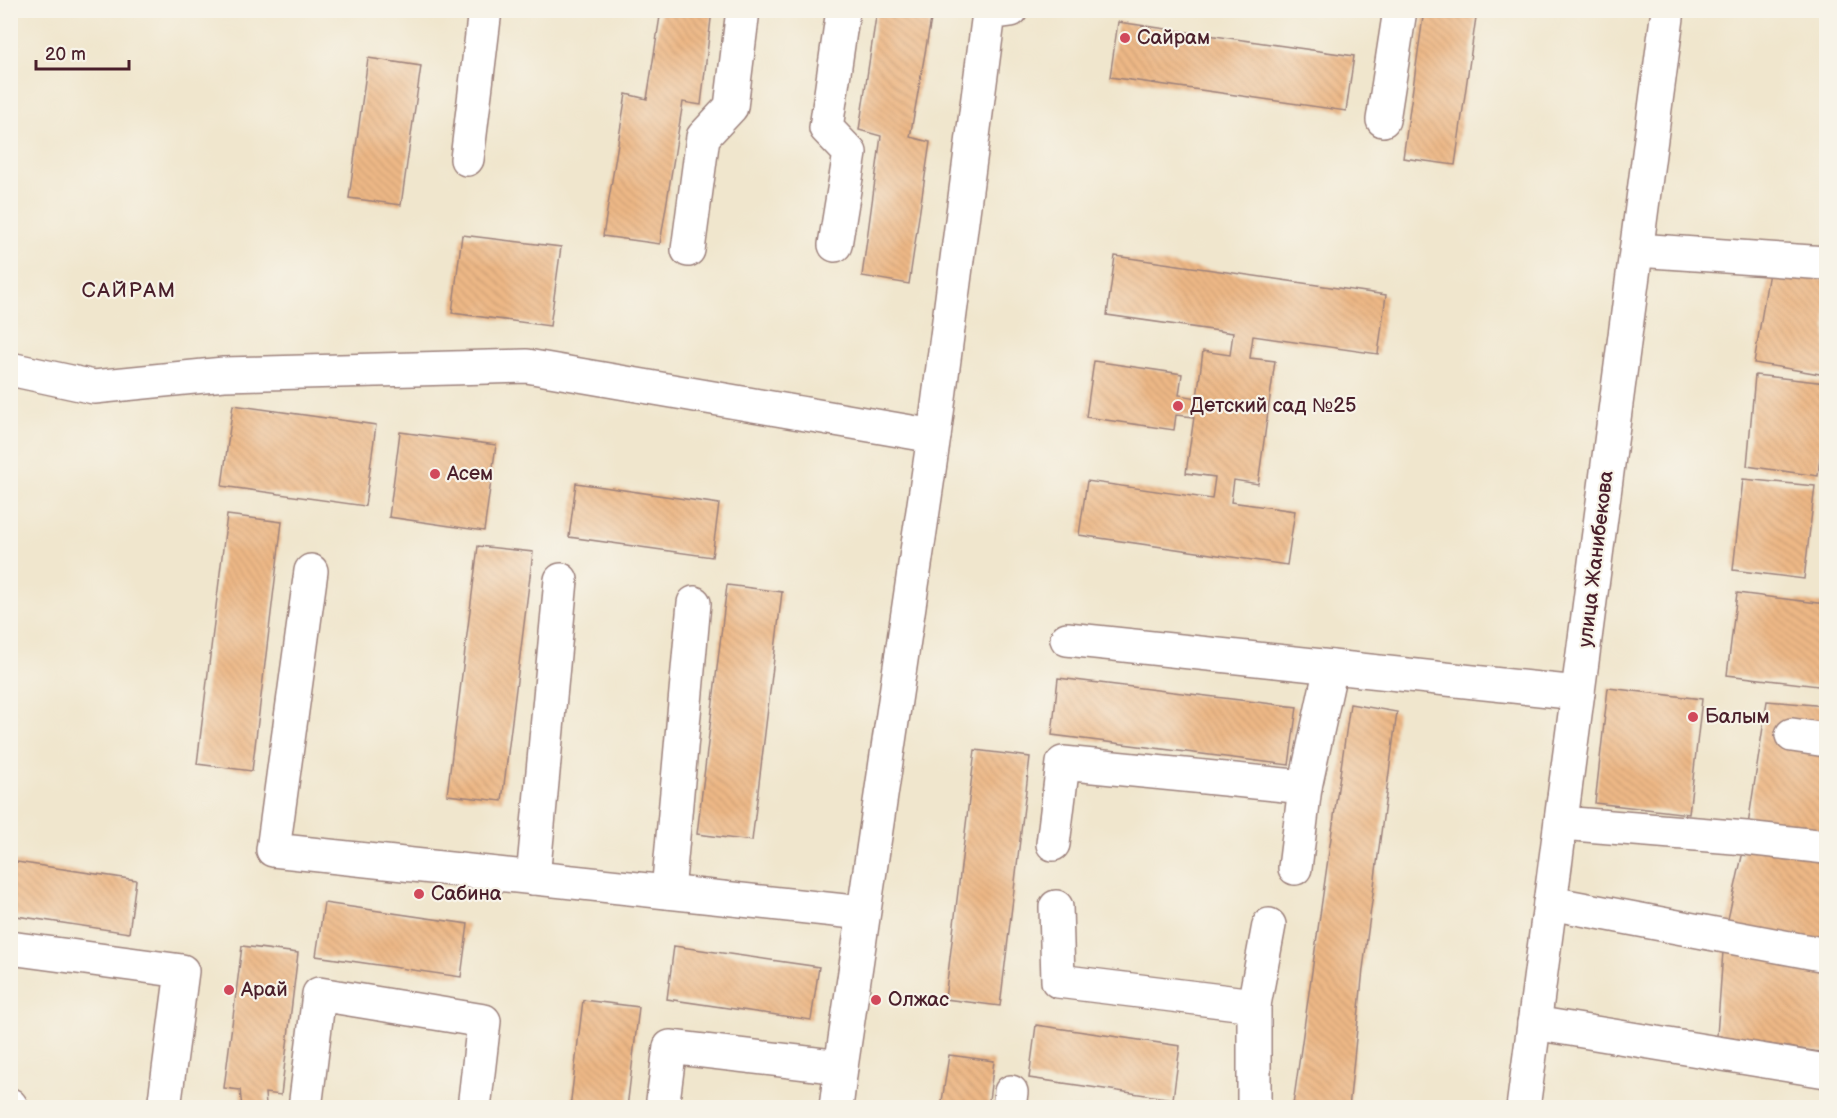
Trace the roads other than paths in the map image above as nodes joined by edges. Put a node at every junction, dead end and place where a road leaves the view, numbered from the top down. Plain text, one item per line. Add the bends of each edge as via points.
1 (485, 10) edge
2 (743, 10) edge
3 (843, 10) edge
4 (1400, 10) edge
5 (1668, 10) edge
6 (992, 11) edge
7 (1383, 120) dead end
8 (467, 159) dead end
9 (835, 245) dead end
10 (688, 250) dead end
11 (1637, 250) junction
12 (1827, 263) edge
13 (10, 369) edge
14 (934, 436) junction
15 (311, 572) dead end
16 (561, 580) dead end
17 (694, 603) dead end
18 (1067, 639) dead end
19 (1331, 667) junction
20 (1578, 693) junction
21 (1792, 735) dead end
22 (1827, 740) edge
23 (1305, 787) junction
24 (1561, 823) junction
25 (1053, 844) dead end
26 (1827, 846) edge
27 (1294, 868) dead end
28 (533, 878) junction
29 (668, 892) junction
30 (1550, 903) junction
31 (1056, 907) dead end
32 (863, 913) junction
33 (1269, 925) dead end
34 (10, 948) edge
35 (1827, 955) edge
36 (1254, 1005) junction
37 (1534, 1023) junction
38 (841, 1067) junction
39 (1827, 1071) edge
40 (164, 1107) edge
41 (305, 1107) edge
42 (474, 1107) edge
43 (662, 1107) edge
44 (836, 1107) edge
45 (1254, 1107) edge
46 (1523, 1107) edge

1 - 8 street
2 - 10 street via 731,107 704,137
3 - 9 street via 826,128 850,153
4 - 7 street
5 - 11 street, улица Жанибекова
6 - 14 street
11 - 12 street
11 - 20 street, улица Жанибекова
13 - 14 street via 94,387 224,374 526,366
14 - 32 street
15 - 28 street via 273,850
16 - 28 street
17 - 29 street
18 - 19 street
19 - 20 street
19 - 23 street
20 - 24 street, улица Жанибекова
21 - 22 street
23 - 25 street via 1063,763
23 - 27 street
24 - 26 street
24 - 30 street, улица Жанибекова
28 - 29 street
29 - 32 street
30 - 35 street
30 - 37 street, улица Жанибекова
31 - 36 street via 1058,981
32 - 38 street
33 - 36 street
34 - 40 street via 182,971
36 - 45 street
37 - 39 street
37 - 46 street, улица Жанибекова
38 - 43 street via 670,1047
38 - 44 street
41 - 42 street via 319,994 484,1021

